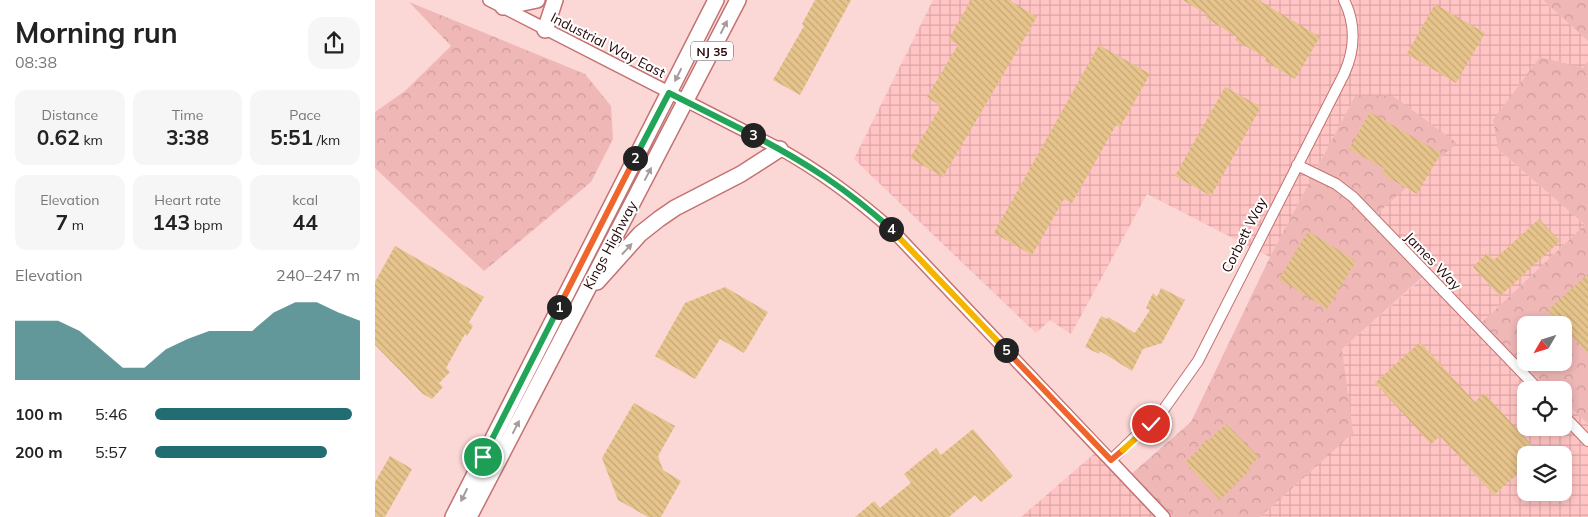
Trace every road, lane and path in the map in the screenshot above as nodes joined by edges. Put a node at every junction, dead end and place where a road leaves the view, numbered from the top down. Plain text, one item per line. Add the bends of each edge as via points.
1 (489, 0) edge
2 (537, 0) edge
3 (555, 0) edge
4 (716, 0) edge
5 (738, 0) edge
6 (1344, 0) edge
7 (503, 7) junction
8 (545, 30) junction
9 (669, 93) junction
10 (687, 102) junction
11 (780, 149) junction
12 (1297, 165) junction
13 (582, 297) junction
14 (1530, 381) edge
15 (1572, 425) edge
16 (1588, 442) edge
17 (1111, 460) junction
18 (453, 517) edge
19 (469, 517) edge
20 (1164, 517) edge

1 - 7 street, Industrial Way East
2 - 7 main road
3 - 8 main road
4 -> 9 main road, Kings Highway / NJ 35
10 -> 5 main road, Kings Highway / NJ 35
6 - 12 street, Corbett Way via 1353,26 1351,54
7 - 8 street, Industrial Way East
8 - 9 street, Industrial Way East
9 - 10 street, Industrial Way East
9 -> 18 main road, Kings Highway / NJ 35
10 - 11 street, Industrial Way East
13 -> 10 main road, Kings Highway / NJ 35
13 -> 11 main road via 640,234 659,219
11 - 17 street, Industrial Way East via 828,178 892,230
12 - 14 street, James Way via 1336,184 1353,197
12 - 17 street, Corbett Way via 1193,368 1151,424
19 -> 13 main road, Kings Highway / NJ 35
15 - 16 street
17 - 20 street, Industrial Way East

